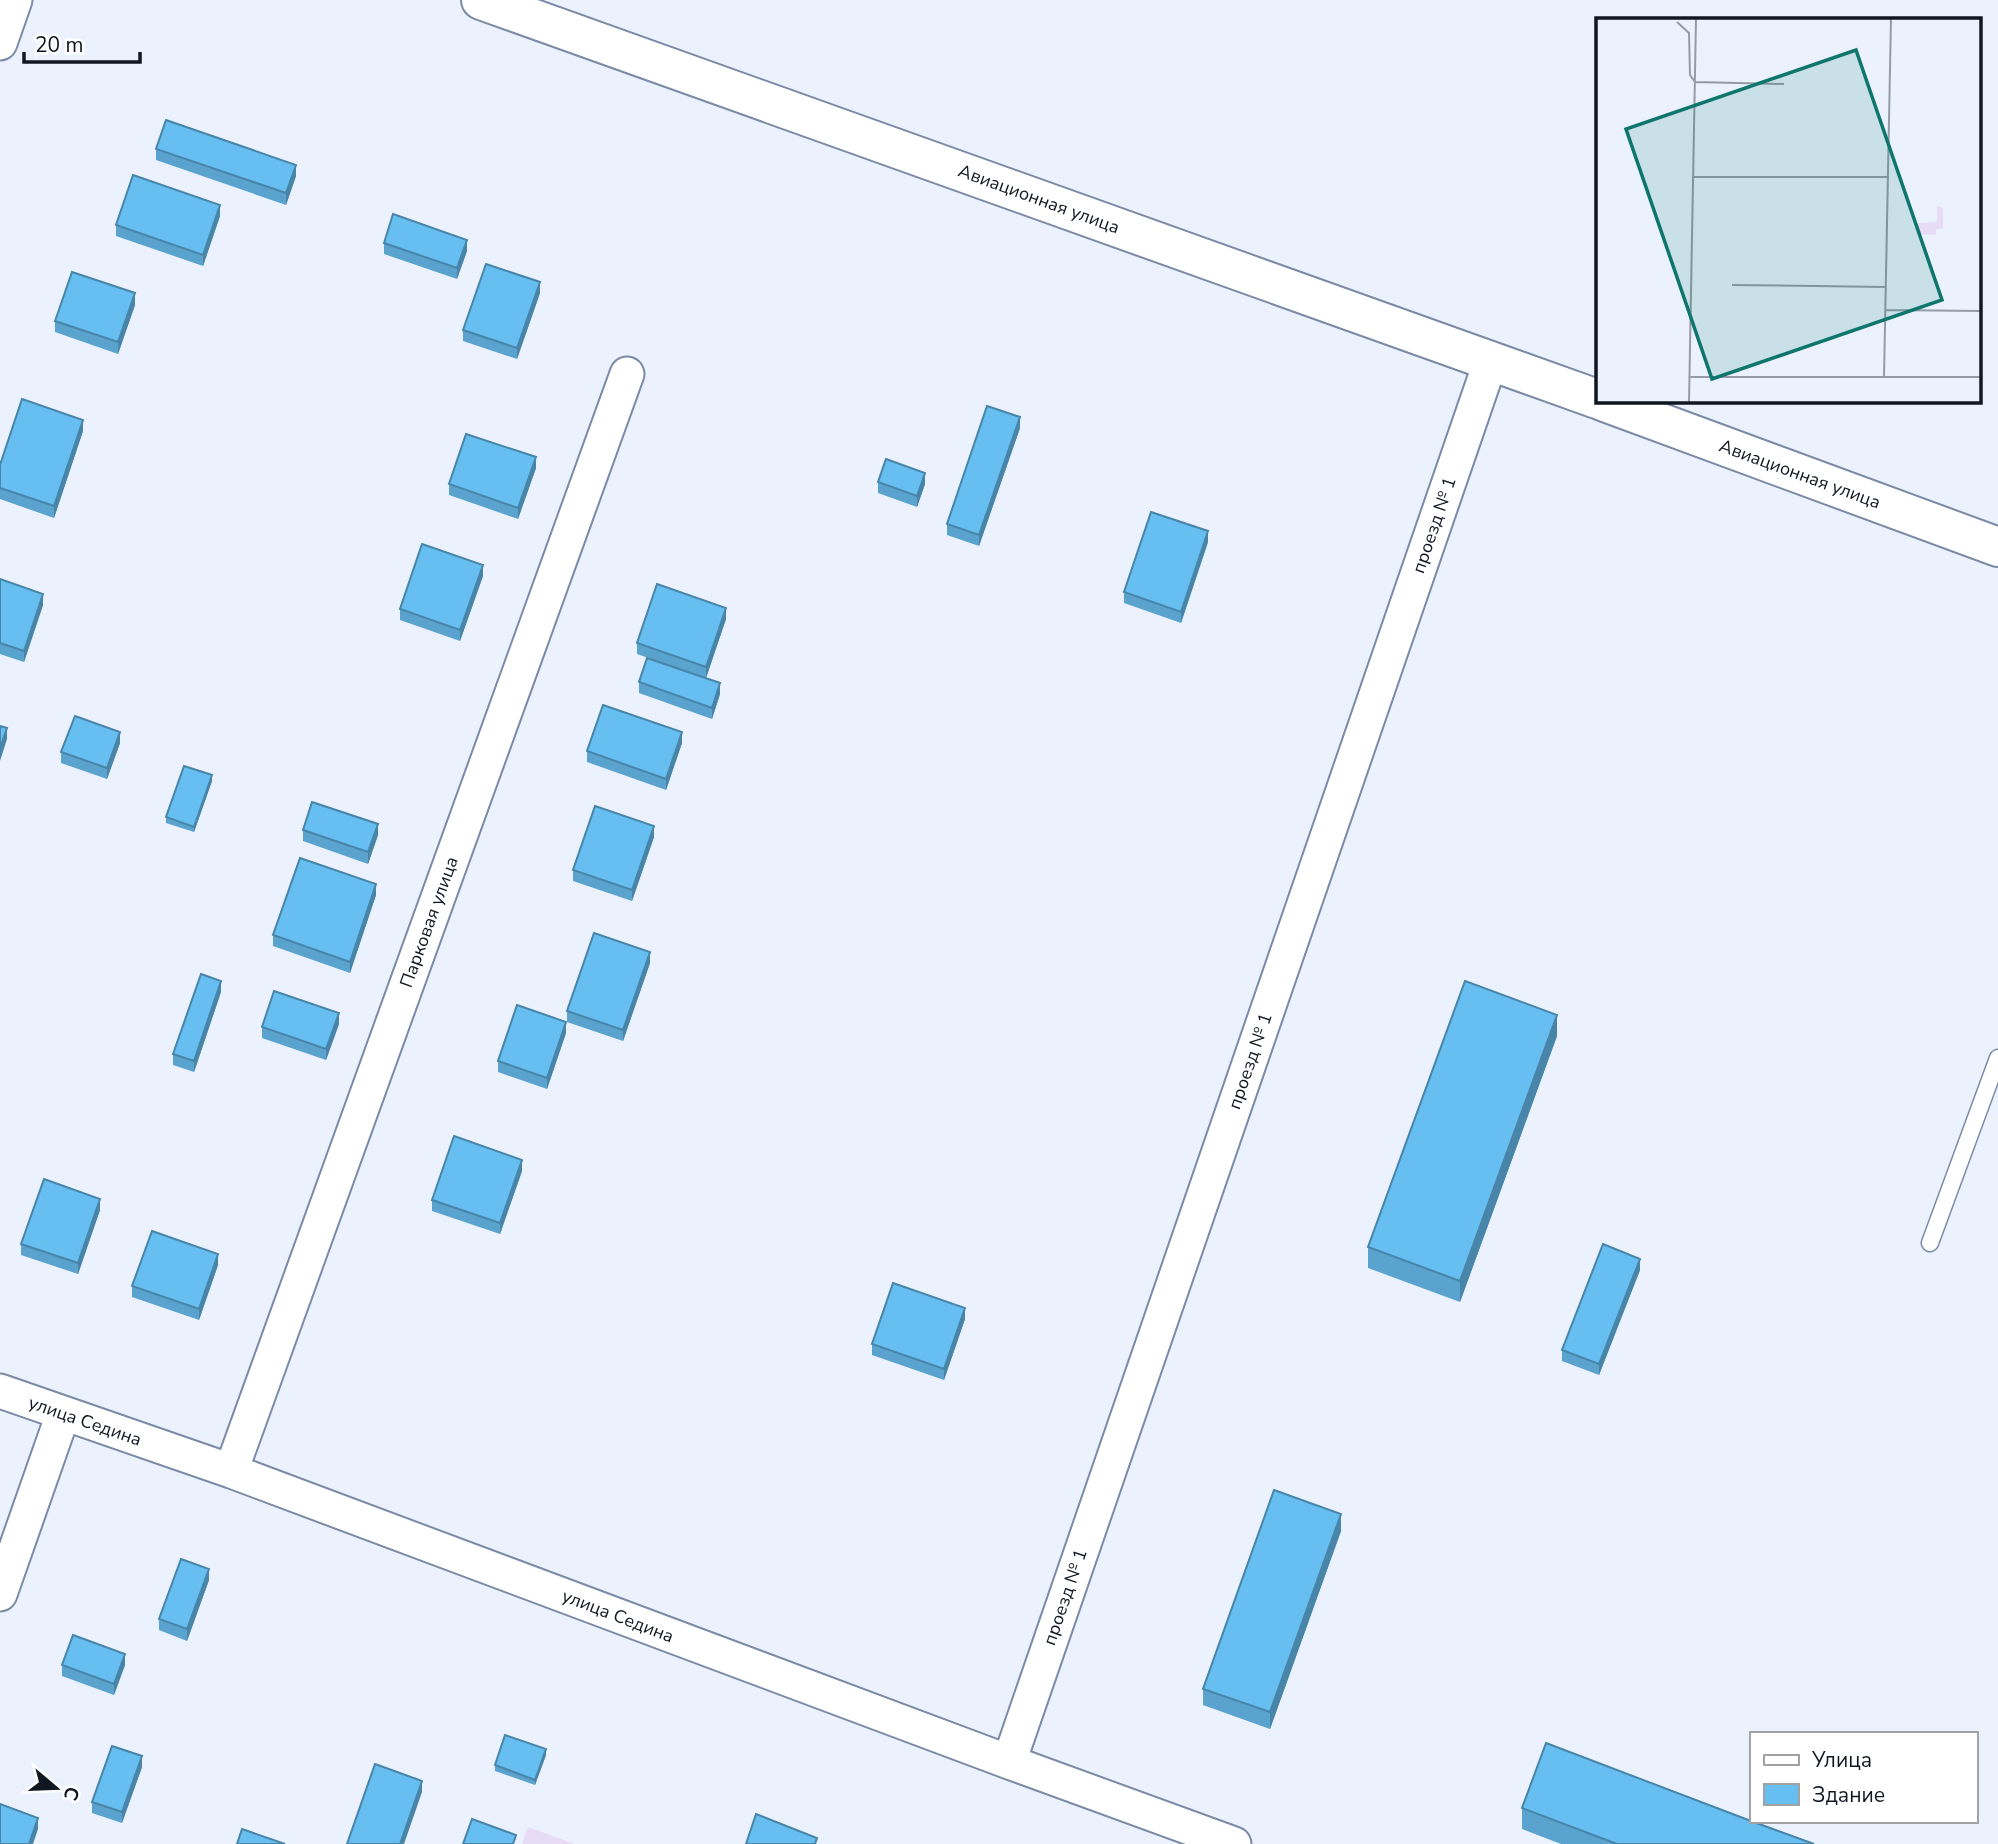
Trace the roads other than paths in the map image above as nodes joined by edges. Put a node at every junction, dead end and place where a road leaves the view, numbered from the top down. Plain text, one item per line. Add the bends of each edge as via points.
1 (15, 0) edge
2 (481, 0) edge
3 (0, 43) edge
4 (1491, 360) junction
5 (627, 374) dead end
6 (1596, 399) edge
7 (1604, 402) edge
8 (1998, 547) edge
9 (1998, 1059) edge
10 (1930, 1243) dead end
11 (0, 1391) edge
12 (63, 1415) junction
13 (231, 1471) junction
14 (0, 1594) edge
15 (1009, 1762) junction
16 (1234, 1844) edge

1 - 3 street
2 - 4 main road, Авиационная улица
4 - 6 main road, Авиационная улица
4 - 15 street, проезд № 1
5 - 13 street, Парковая улица
7 - 8 main road, Авиационная улица
9 - 10 lane
11 - 12 street, улица Седина
12 - 13 street, улица Седина
12 - 14 street
13 - 15 street, улица Седина
15 - 16 street, улица Седина

